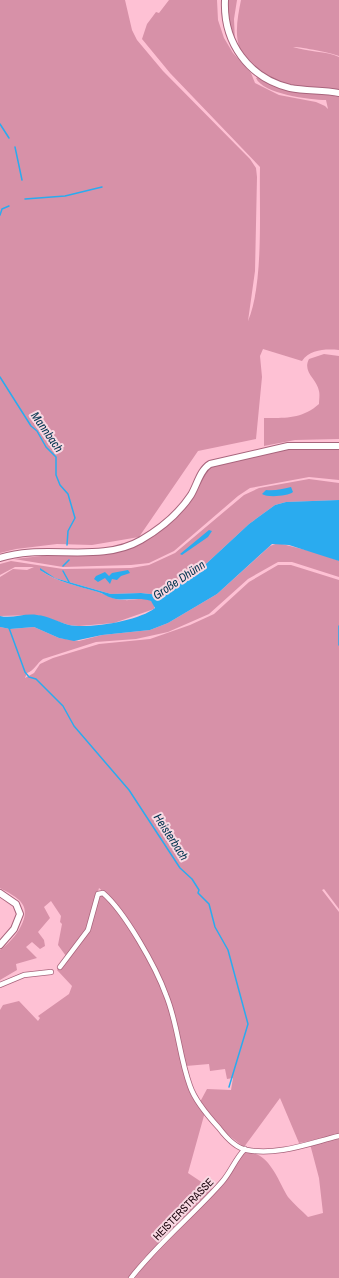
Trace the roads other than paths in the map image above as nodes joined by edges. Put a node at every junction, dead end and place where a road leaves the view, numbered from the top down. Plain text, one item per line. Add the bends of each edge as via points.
1 (225, 0) edge
2 (339, 93) edge
3 (339, 446) edge
4 (0, 558) edge
5 (0, 893) edge
6 (0, 945) edge
7 (60, 967) dead end
8 (51, 972) dead end
9 (0, 985) edge
10 (339, 1136) edge
11 (245, 1149) junction
12 (131, 1278) edge

1 - 2 main road via 229,34 240,55 252,68 284,86
3 - 4 main road via 288,446 210,464 203,470 190,496 173,516 146,537 127,547 17,554
5 - 6 main road via 14,901 20,912 14,930
7 - 11 street via 88,930 98,894 103,893 134,933 164,990 191,1089 222,1132
8 - 9 street via 24,975
10 - 11 street via 276,1150 260,1152
11 - 12 street, HEISTERSTRASSE via 223,1181

